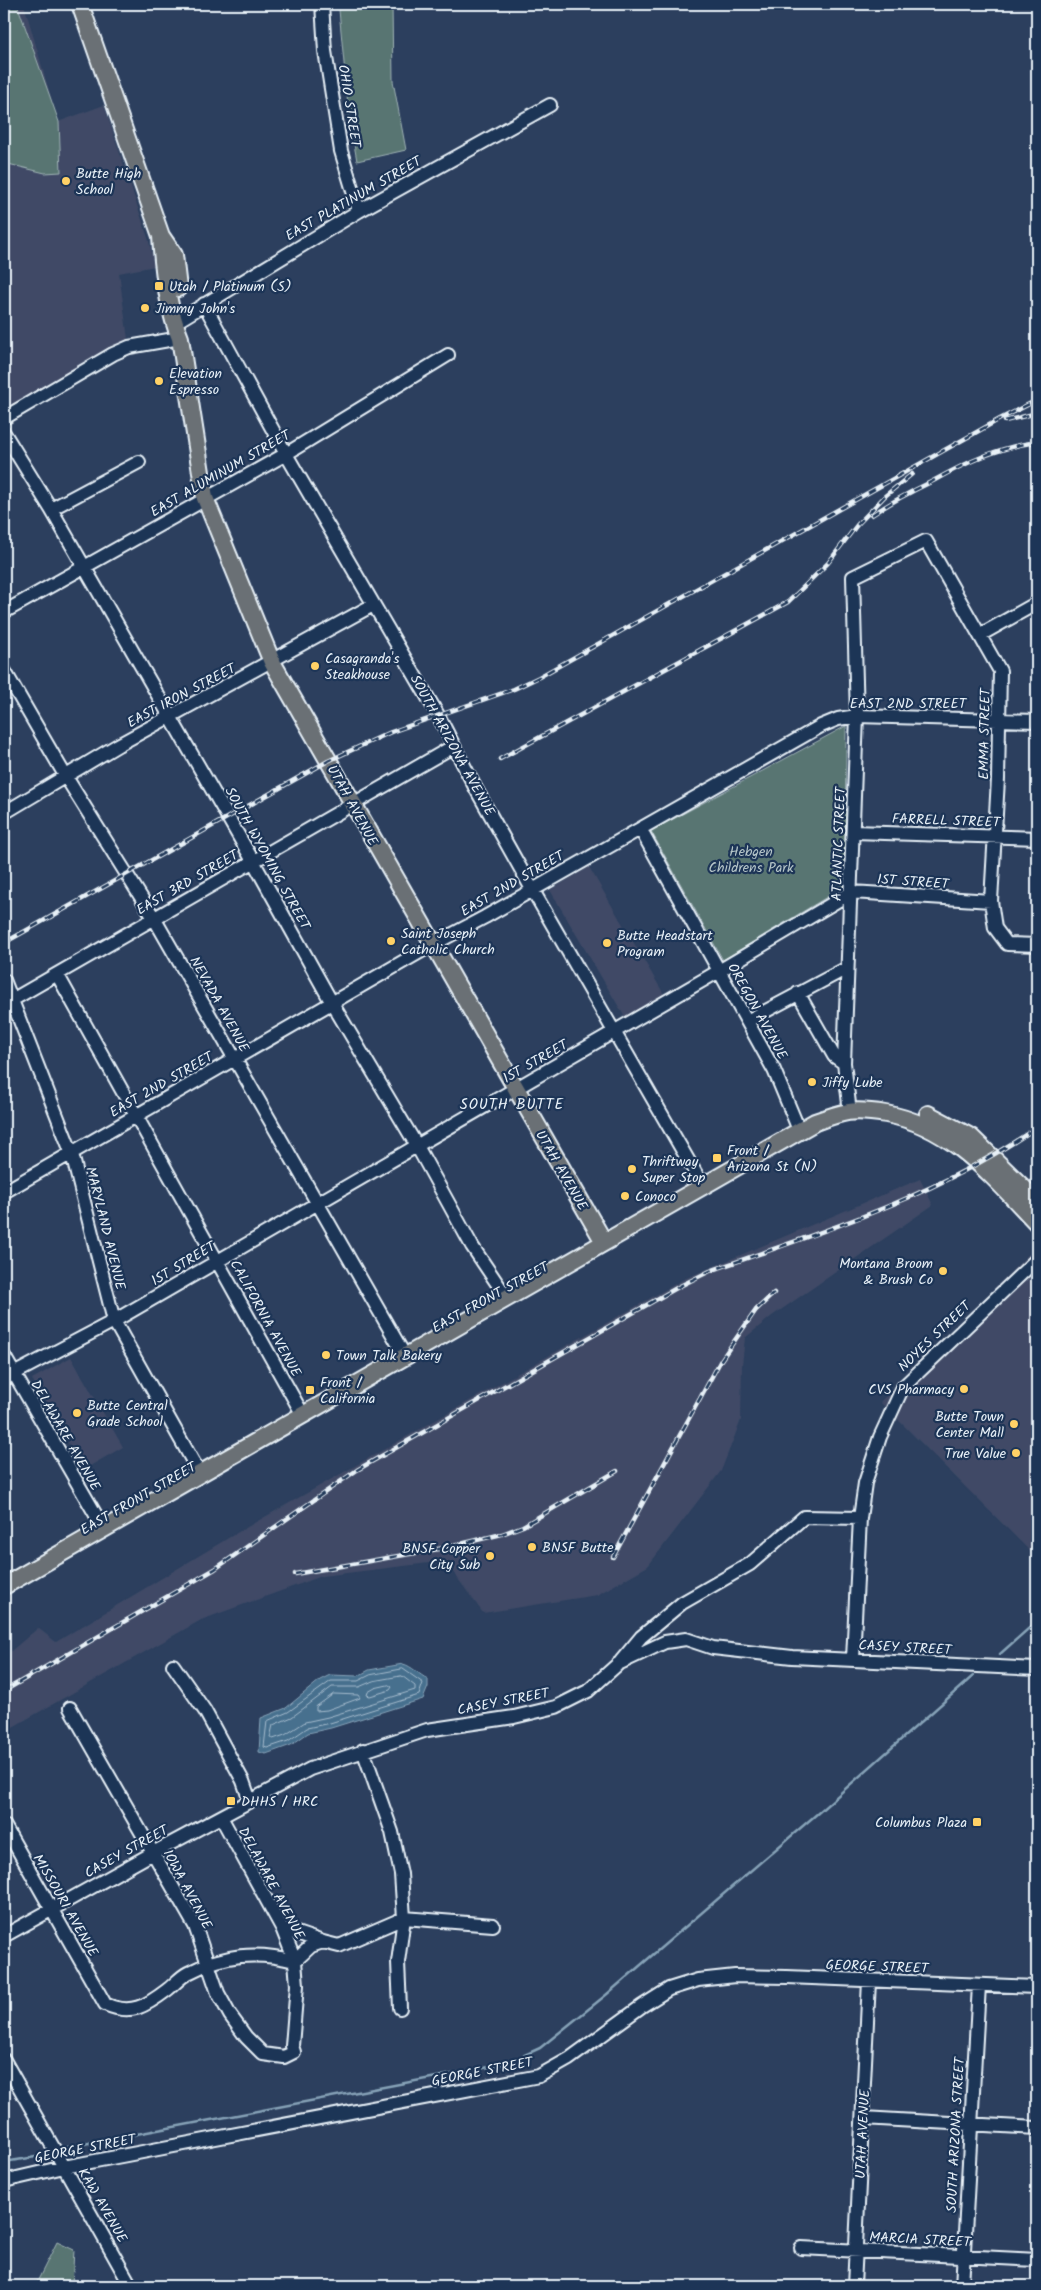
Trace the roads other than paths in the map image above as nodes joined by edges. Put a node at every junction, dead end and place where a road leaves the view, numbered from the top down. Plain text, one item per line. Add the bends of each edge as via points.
1 (80, 4) edge
2 (322, 4) edge
3 (550, 105) dead end
4 (359, 211) junction
5 (160, 236) junction
6 (204, 304) junction
7 (178, 326) junction
8 (448, 355) dead end
9 (4, 418) edge
10 (4, 434) edge
11 (286, 454) junction
12 (139, 462) dead end
13 (205, 498) junction
14 (51, 509) junction
15 (926, 541) joint
16 (83, 568) junction
17 (1037, 603) edge
18 (373, 605) junction
19 (4, 612) edge
20 (980, 635) junction
21 (272, 662) junction
22 (4, 670) edge
23 (857, 716) junction
24 (170, 717) junction
25 (1000, 719) junction
26 (1037, 721) edge
27 (454, 746) junction
28 (66, 777) junction
29 (352, 804) junction
30 (4, 813) edge
31 (641, 830) junction
32 (854, 832) junction
33 (995, 837) junction
34 (1037, 838) edge
35 (253, 861) junction
36 (532, 890) junction
37 (852, 892) junction
38 (992, 901) junction
39 (154, 918) junction
40 (432, 944) junction
41 (1037, 945) edge
42 (847, 968) junction
43 (719, 972) junction
44 (57, 974) junction
45 (4, 980) edge
46 (798, 993) junction
47 (12, 1000) junction
48 (332, 1003) junction
49 (747, 1021) junction
50 (614, 1032) junction
51 (234, 1060) junction
52 (844, 1064) junction
53 (516, 1088) junction
54 (849, 1107) junction
55 (135, 1116) junction
56 (798, 1126) junction
57 (416, 1146) junction
58 (979, 1153) junction
59 (72, 1154) junction
60 (984, 1167) junction
61 (701, 1182) junction
62 (4, 1192) edge
63 (1034, 1198) edge
64 (317, 1203) junction
65 (1037, 1223) edge
66 (602, 1239) junction
67 (1037, 1259) edge
68 (217, 1260) junction
69 (504, 1294) junction
70 (114, 1321) junction
71 (402, 1352) junction
72 (4, 1356) edge
73 (9, 1377) edge
74 (301, 1411) junction
75 (197, 1470) junction
76 (860, 1518) junction
77 (101, 1524) junction
78 (4, 1574) edge
79 (4, 1586) edge
80 (853, 1659) junction
81 (618, 1664) junction
82 (173, 1665) dead end
83 (1037, 1669) edge
84 (70, 1708) dead end
85 (363, 1750) junction
86 (250, 1801) junction
87 (221, 1817) junction
88 (4, 1825) edge
89 (153, 1852) junction
90 (50, 1910) junction
91 (404, 1918) junction
92 (493, 1925) dead end
93 (282, 1928) junction
94 (4, 1936) edge
95 (323, 1942) junction
96 (295, 1961) junction
97 (207, 1964) junction
98 (869, 1981) junction
99 (979, 1984) junction
100 (1037, 1988) edge
101 (400, 2008) dead end
102 (294, 2052) joint
103 (4, 2060) edge
104 (862, 2118) junction
105 (971, 2126) junction
106 (1037, 2128) edge
107 (64, 2167) junction
108 (4, 2181) edge
109 (801, 2248) dead end
110 (856, 2251) junction
111 (964, 2256) junction
112 (1037, 2260) edge
113 (131, 2286) edge
114 (854, 2286) edge
115 (962, 2286) edge

1 - 5 main road
2 - 4 street, OHIO STREET via 325,50 341,151
3 - 4 street, EAST PLATINUM STREET
4 - 6 street, EAST PLATINUM STREET
5 - 7 main road, UTAH AVENUE via 164,272
5 - 7 main road, UTAH AVENUE via 174,255
6 - 7 street, EAST PLATINUM STREET
6 - 11 street, SOUTH ARIZONA AVENUE
7 - 9 street, EAST PLATINUM STREET via 112,354
7 - 13 main road, UTAH AVENUE
8 - 11 street, EAST ALUMINUM STREET
10 - 14 street, SOUTH WYOMING STREET
11 - 13 street, EAST ALUMINUM STREET
11 - 18 street, SOUTH ARIZONA AVENUE
12 - 14 street
13 - 16 street, EAST ALUMINUM STREET
13 - 21 main road, UTAH AVENUE
14 - 16 street, SOUTH WYOMING STREET
15 - 20 street, EMMA STREET
15 - 23 street, ATLANTIC STREET via 853,577
16 - 19 street, EAST ALUMINUM STREET
16 - 24 street, SOUTH WYOMING STREET
17 - 20 street
18 - 21 street, EAST IRON STREET
18 - 27 street, SOUTH ARIZONA AVENUE
20 - 25 street, EMMA STREET via 1000,671
21 - 24 street, EAST IRON STREET
21 - 29 main road, UTAH AVENUE
22 - 28 street, NEVADA AVENUE
23 - 25 street, EAST 2ND STREET
23 - 31 street, EAST 2ND STREET via 838,718 821,726
23 - 32 street, ATLANTIC STREET
24 - 28 street, EAST IRON STREET
24 - 35 street, SOUTH WYOMING STREET
25 - 26 street, EAST 2ND STREET
25 - 33 street, EMMA STREET
27 - 29 street, EAST 3RD STREET
27 - 36 street, SOUTH ARIZONA AVENUE
28 - 30 street, EAST IRON STREET
28 - 39 street, NEVADA AVENUE
29 - 35 street, EAST 3RD STREET
29 - 40 main road, UTAH AVENUE
31 - 36 street, EAST 2ND STREET
31 - 43 street, OREGON AVENUE
32 - 33 street, FARRELL STREET
32 - 37 street, ATLANTIC STREET
33 - 34 street, FARRELL STREET
33 - 38 street, EMMA STREET
35 - 39 street, EAST 3RD STREET
35 - 48 street, SOUTH WYOMING STREET
36 - 40 street, EAST 2ND STREET
36 - 50 street, SOUTH ARIZONA AVENUE
37 - 38 street, 1ST STREET
37 - 42 street, ATLANTIC STREET
37 - 43 street, 1ST STREET
38 - 41 street, EMMA STREET via 995,928 1007,944
39 - 44 street, EAST 3RD STREET
39 - 51 street, NEVADA AVENUE
40 - 48 street, EAST 2ND STREET
40 - 53 main road, UTAH AVENUE
42 - 46 street
42 - 52 street, ATLANTIC STREET
43 - 49 street, OREGON AVENUE
43 - 50 street, 1ST STREET
44 - 47 street, EAST 3RD STREET
44 - 55 street, CALIFORNIA AVENUE
45 - 47 street, MARYLAND AVENUE
46 - 49 street
46 - 52 street via 834,1056
47 - 59 street, MARYLAND AVENUE
48 - 51 street, EAST 2ND STREET
48 - 57 street, SOUTH WYOMING STREET
49 - 56 street, OREGON AVENUE via 774,1070
50 - 53 street, 1ST STREET
50 - 61 street, SOUTH ARIZONA AVENUE
51 - 55 street, EAST 2ND STREET
51 - 64 street, NEVADA AVENUE
52 - 54 street, ATLANTIC STREET
53 - 57 street, 1ST STREET
53 - 66 main road, UTAH AVENUE
54 - 56 main road, EAST FRONT STREET via 829,1107
54 - 58 main road, EAST FRONT STREET via 870,1102 908,1107 971,1137
55 - 59 street, EAST 2ND STREET
55 - 68 street, CALIFORNIA AVENUE
56 - 61 main road, EAST FRONT STREET
57 - 64 street, 1ST STREET
57 - 69 street, SOUTH WYOMING STREET via 472,1246
58 - 60 main road
58 - 63 main road
59 - 62 street, EAST 2ND STREET
59 - 70 street, MARYLAND AVENUE
60 - 63 main road via 1023,1198
60 - 65 main road
61 - 66 main road, EAST FRONT STREET
64 - 68 street, 1ST STREET
64 - 71 street, NEVADA AVENUE
66 - 69 main road, EAST FRONT STREET
67 - 76 street, NOYES STREET via 903,1387 880,1437 865,1483
68 - 70 street, 1ST STREET
68 - 74 street, CALIFORNIA AVENUE
69 - 71 main road, EAST FRONT STREET
70 - 73 street, 1ST STREET
70 - 75 street, MARYLAND AVENUE
71 - 74 main road, EAST FRONT STREET
72 - 73 street, DELAWARE AVENUE
73 - 77 street, DELAWARE AVENUE
74 - 75 main road, EAST FRONT STREET
75 - 77 main road, EAST FRONT STREET
76 - 80 street, NOYES STREET
76 - 81 street via 804,1517 750,1564 682,1603 641,1637
77 - 78 main road, EAST FRONT STREET
77 - 79 main road, EAST FRONT STREET
80 - 81 street, CASEY STREET via 748,1653 713,1648 686,1639 665,1642
80 - 83 street, CASEY STREET
81 - 85 street, CASEY STREET via 588,1691 556,1707 427,1730
82 - 86 street via 205,1711
84 - 89 street, IOWA AVENUE
85 - 86 street, CASEY STREET via 310,1769
85 - 91 street via 392,1832 401,1874
86 - 87 street, CASEY STREET
87 - 89 street, CASEY STREET
87 - 93 street, DELAWARE AVENUE
88 - 90 street, MISSOURI AVENUE
89 - 90 street, CASEY STREET
89 - 97 street, IOWA AVENUE via 195,1926
90 - 94 street, CASEY STREET
90 - 97 street, MISSOURI AVENUE via 105,2004 116,2009 138,2009 186,1974
91 - 92 street
91 - 95 street via 339,1946
91 - 101 street via 398,1962
93 - 95 street
93 - 96 street, DELAWARE AVENUE
95 - 96 street via 311,1946
96 - 97 street via 239,1955
96 - 102 street, DELAWARE AVENUE
97 - 102 street, IOWA AVENUE via 230,2015 246,2037 263,2054 284,2057
98 - 99 street, GEORGE STREET
98 - 104 street, UTAH AVENUE
98 - 107 street, GEORGE STREET via 735,1976 698,1980 669,1989 569,2059 539,2076
99 - 100 street, GEORGE STREET
99 - 105 street, SOUTH ARIZONA STREET
103 - 107 street, KAW AVENUE
104 - 105 street
104 - 110 street, UTAH AVENUE
105 - 106 street
105 - 111 street, SOUTH ARIZONA STREET
107 - 108 street, GEORGE STREET
107 - 113 street, KAW AVENUE
109 - 110 street, MARCIA STREET
110 - 111 street, MARCIA STREET
110 - 114 street, UTAH AVENUE
111 - 112 street, MARCIA STREET
111 - 115 street, SOUTH ARIZONA STREET

